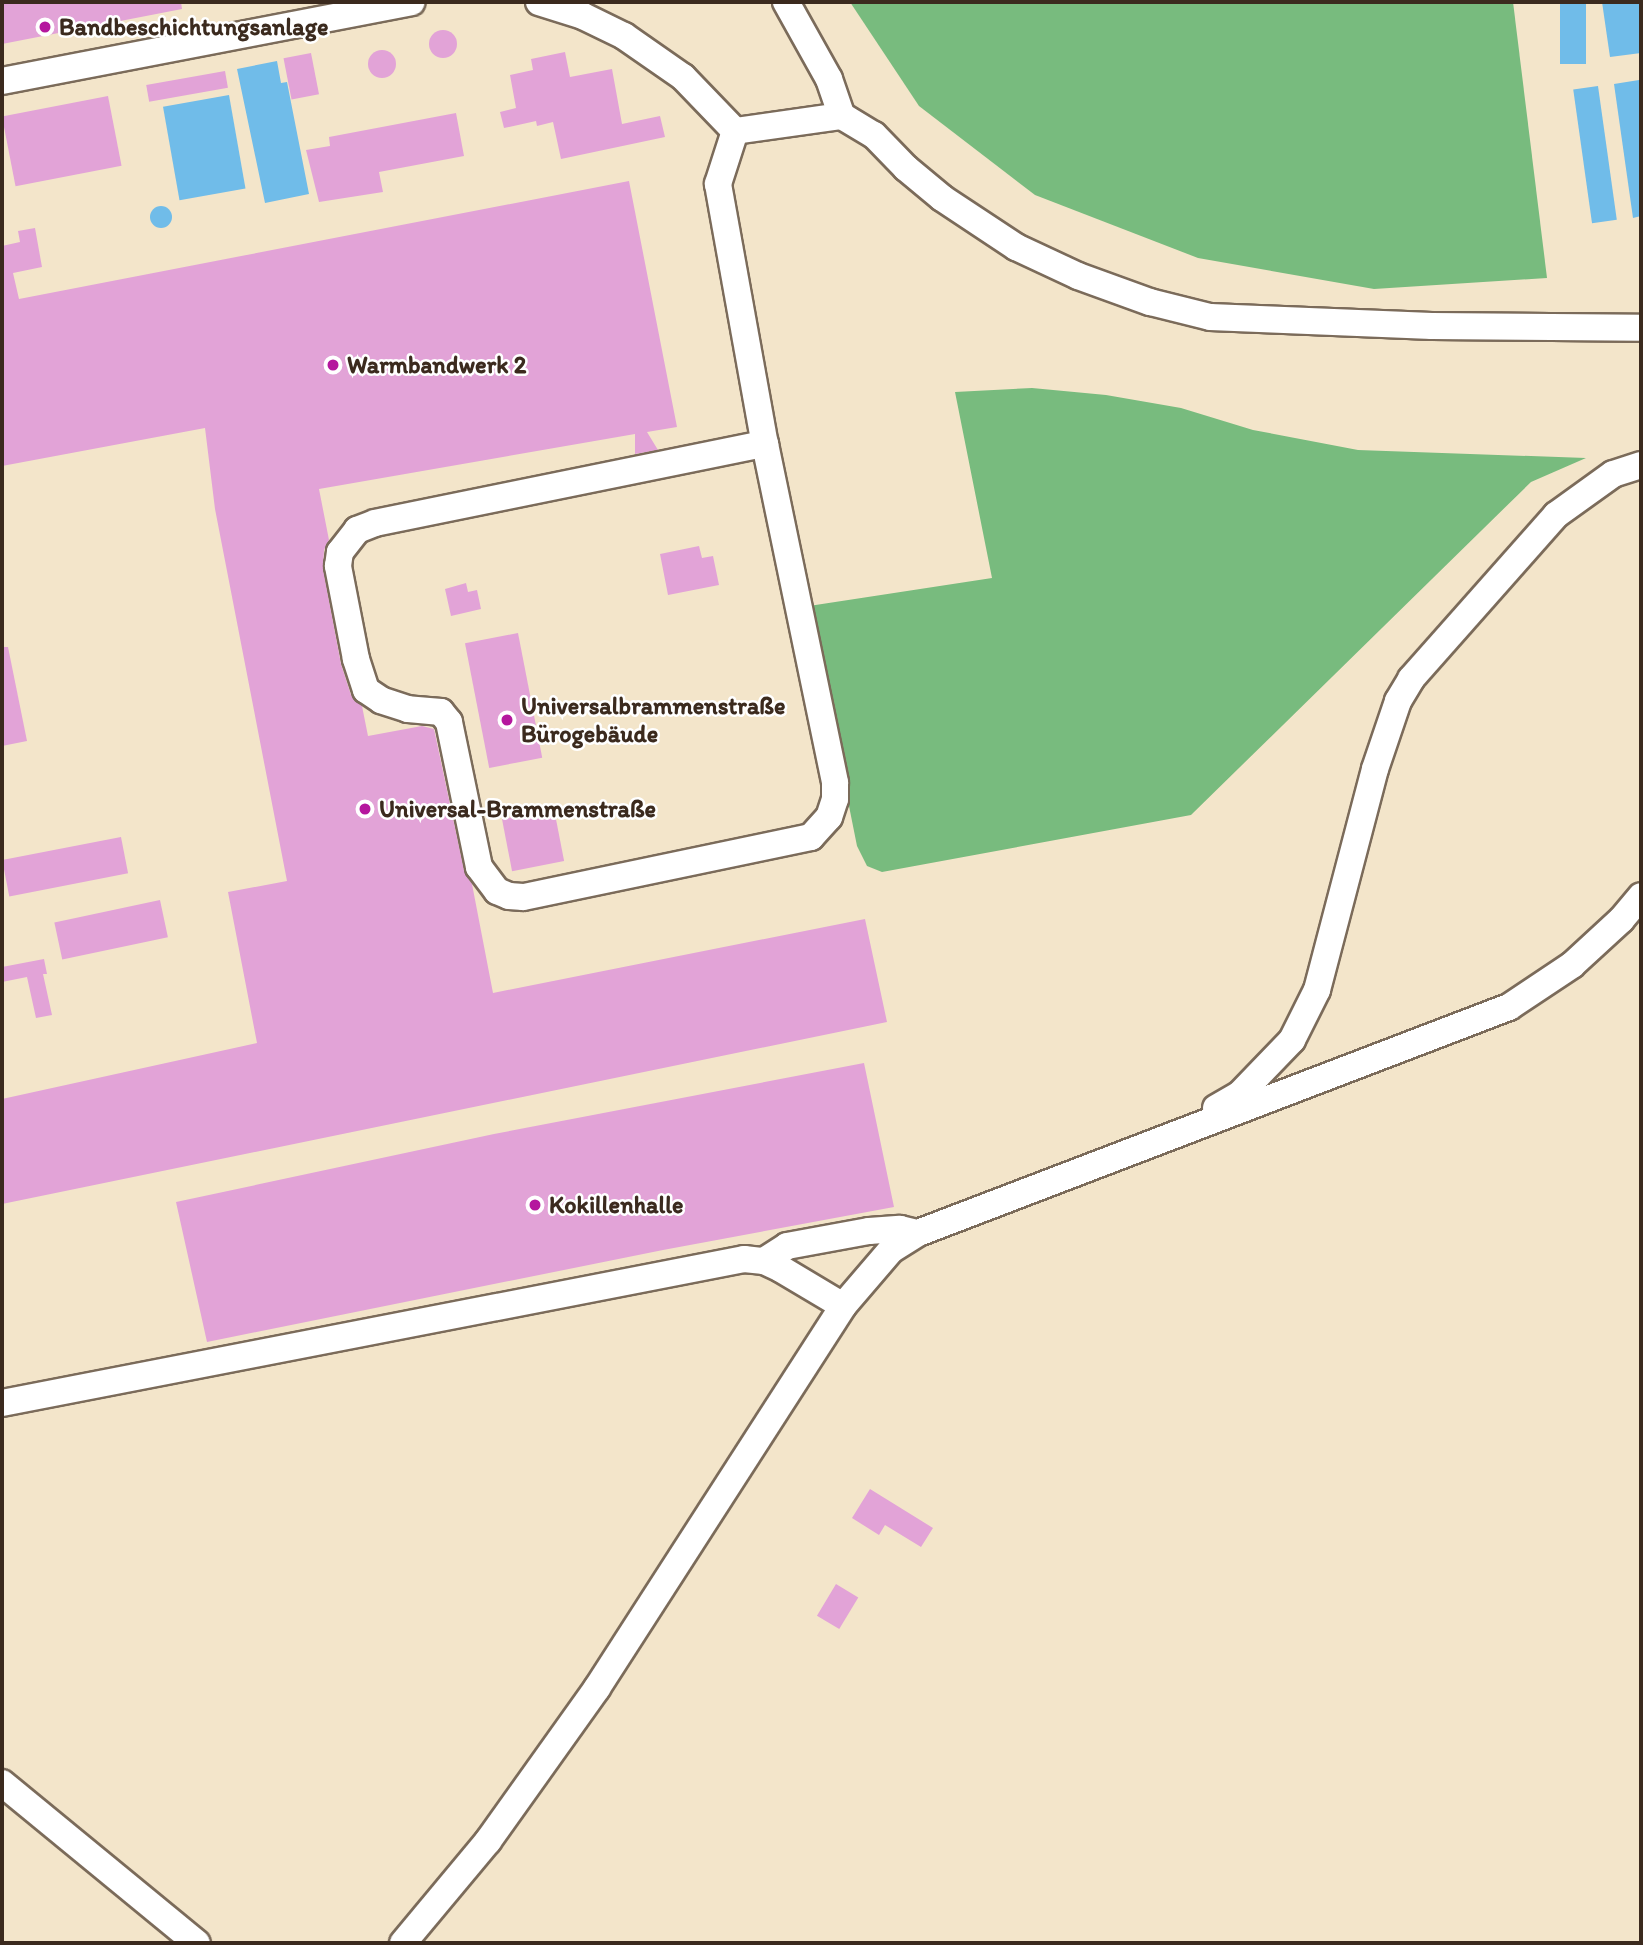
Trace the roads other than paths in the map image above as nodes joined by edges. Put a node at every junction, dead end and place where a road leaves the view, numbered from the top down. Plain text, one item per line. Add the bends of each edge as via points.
1 (411, 2) edge
2 (539, 2) edge
3 (786, 2) edge
4 (2, 81) edge
5 (842, 116) junction
6 (735, 131) junction
7 (1641, 328) edge
8 (765, 444) junction
9 (1641, 465) edge
10 (1641, 896) edge
11 (1157, 1143) junction
12 (918, 1233) junction
13 (764, 1262) junction
14 (843, 1306) junction
15 (2, 1403) edge
16 (2, 1783) edge
17 (197, 1943) edge
18 (403, 1943) edge

1 - 4 lane
2 - 6 lane via 624,36 683,77
3 - 5 lane via 829,79
5 - 6 lane
5 - 7 lane via 874,135 942,198 1016,247 1150,302 1210,317
6 - 8 lane via 718,184
8 - 8 lane via 835,783 829,817 811,837 523,897 497,891 479,867 449,722 441,712 408,709 381,700 366,690 361,680 338,566 340,552 357,530 374,523
9 - 11 lane via 1613,474 1556,516 1411,679 1398,701 1376,769 1317,990 1292,1040 1240,1094
10 - 11 lane via 1572,965 1509,1007
11 - 12 lane
12 - 13 lane via 869,1231 787,1246
12 - 14 lane via 891,1250
13 - 14 lane
13 - 15 lane via 744,1259
14 - 18 lane via 597,1688 488,1841
16 - 17 lane

